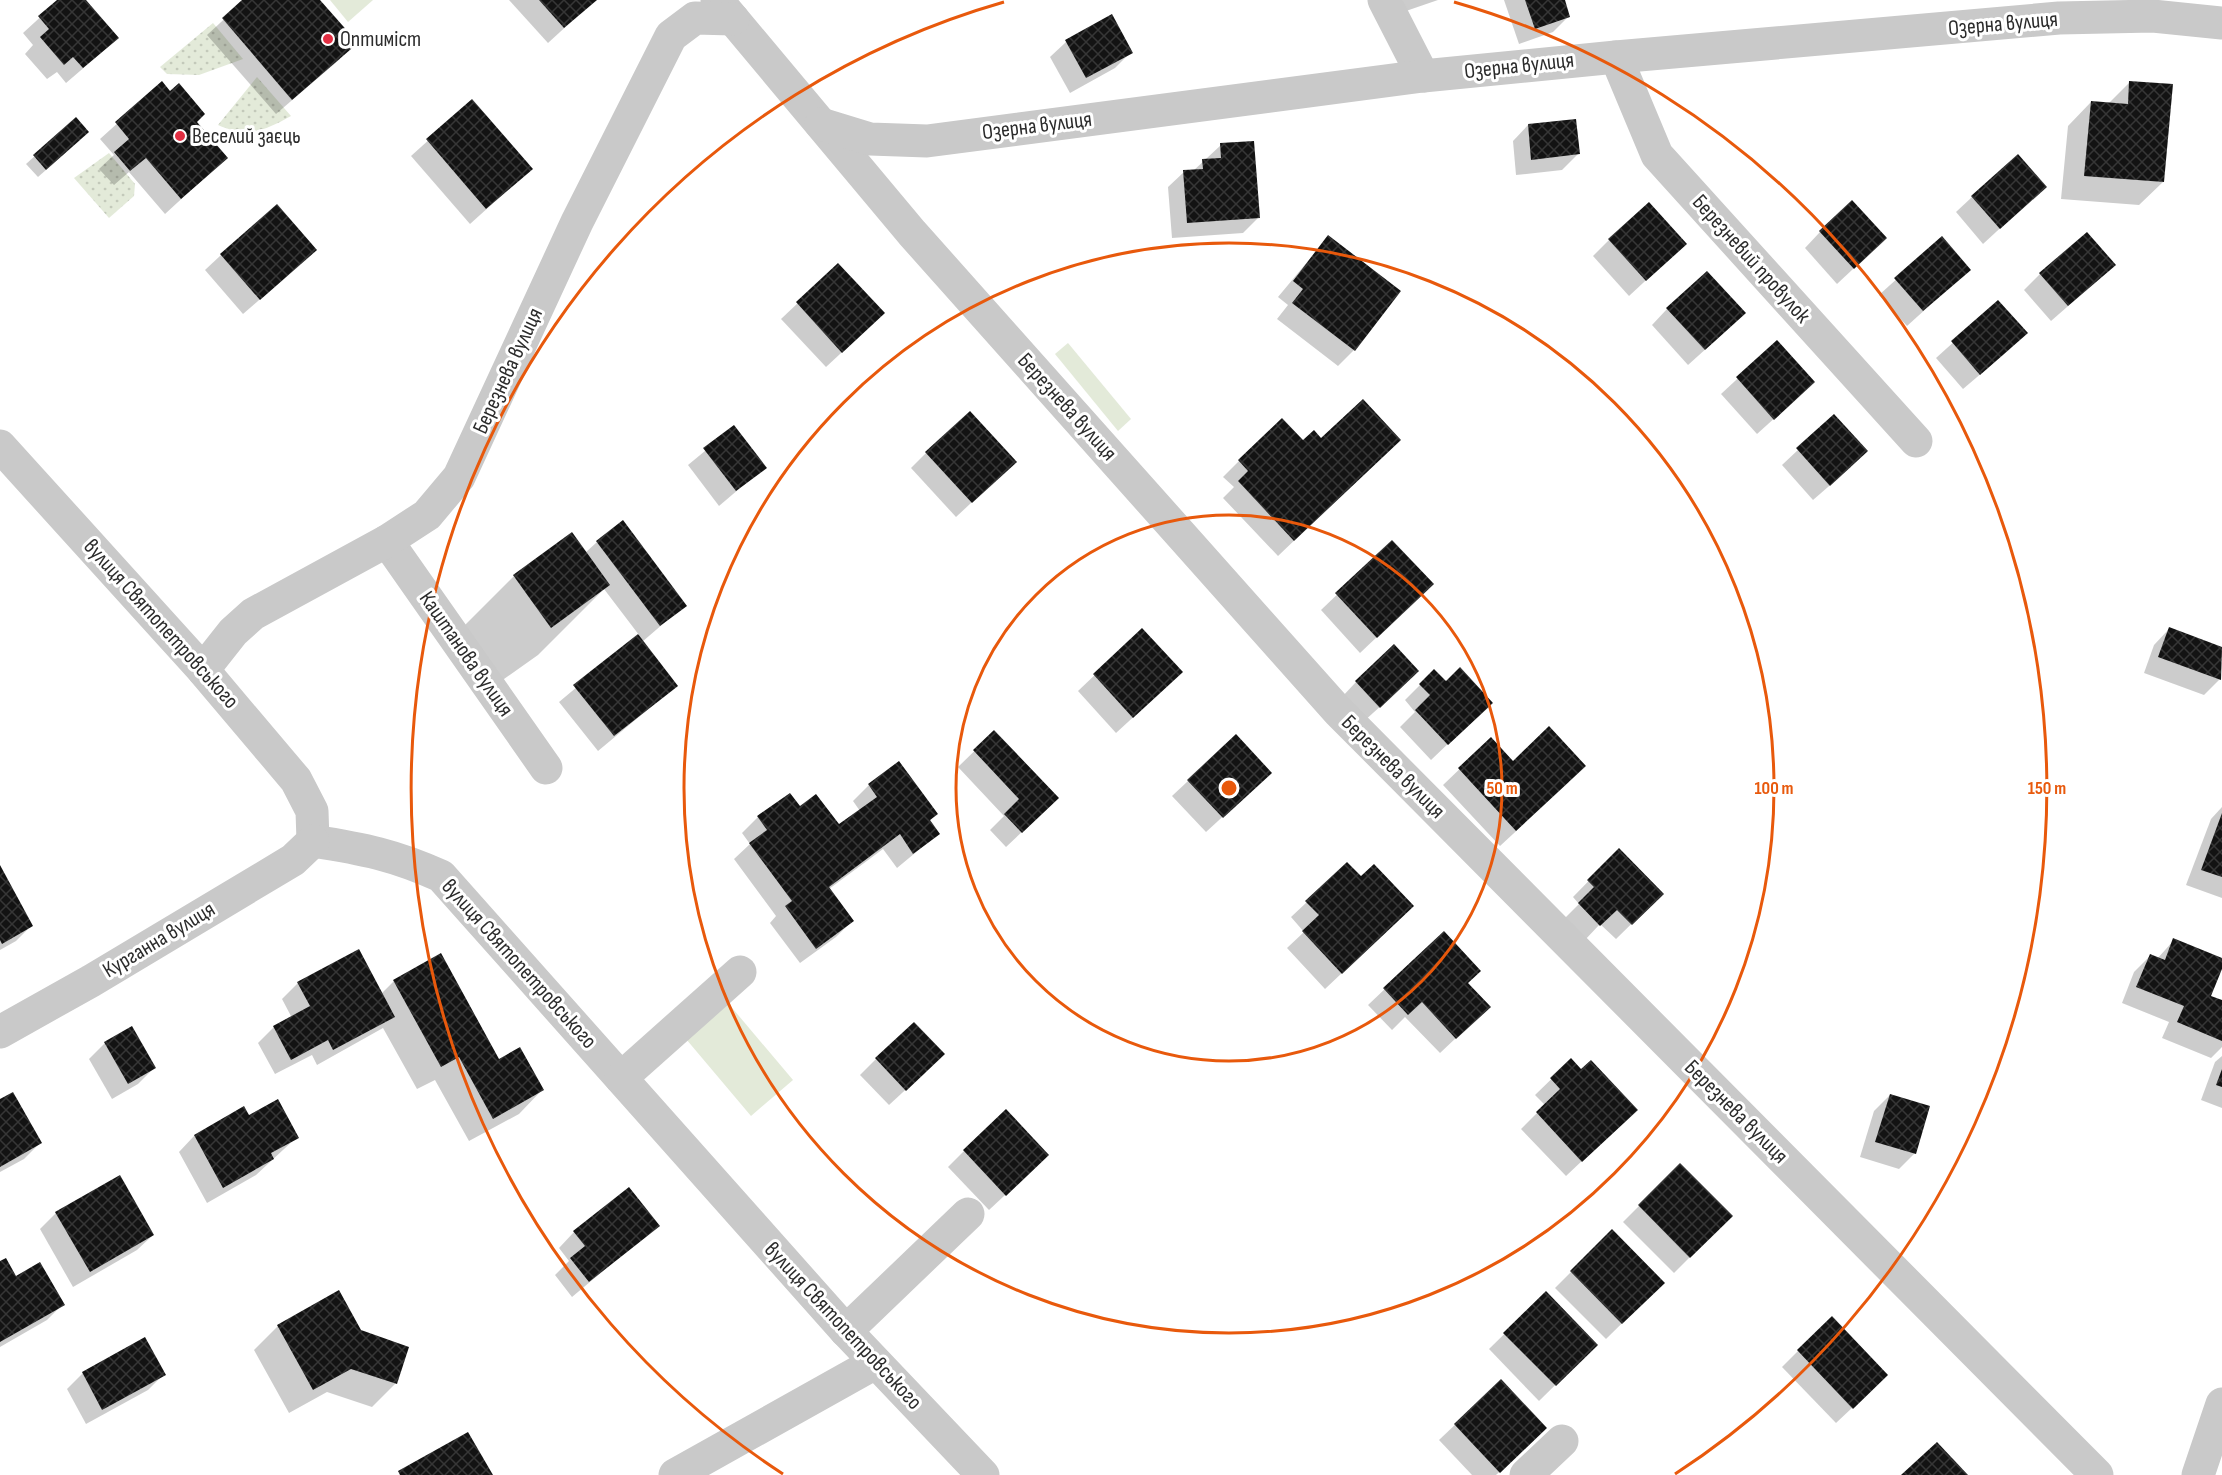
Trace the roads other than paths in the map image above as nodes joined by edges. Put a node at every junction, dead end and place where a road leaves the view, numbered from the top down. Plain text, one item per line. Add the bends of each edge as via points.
1 (1384, 0) edge
2 (725, 9) edge
3 (2222, 23) edge
4 (1616, 57) junction
5 (1423, 76) junction
6 (821, 124) junction
7 (1916, 441) dead end
8 (0, 446) edge
9 (387, 541) junction
10 (203, 670) junction
11 (546, 768) dead end
12 (313, 841) junction
13 (740, 972) dead end
14 (0, 1032) edge
15 (621, 1078) junction
16 (968, 1214) dead end
17 (846, 1331) junction
18 (875, 1363) junction
19 (2222, 1404) edge
20 (1562, 1441) dead end
21 (675, 1475) edge
22 (983, 1475) edge
23 (1526, 1475) edge
24 (2097, 1475) edge
25 (2198, 1475) edge

1 - 5 street
2 - 6 street, Березнева вулиця
2 - 9 street, Березнева вулиця via 695,18 671,36 577,222 459,477 427,515
3 - 4 street, Озерна вулиця via 2153,16 2060,18
4 - 5 street, Озерна вулиця
4 - 7 street, Березневий провулок via 1657,155
5 - 6 street, Озерна вулиця via 927,141 870,139
6 - 24 street, Березнева вулиця via 912,233 1338,711
8 - 10 street, вулиця Святопетровського
9 - 10 street, Березнева вулиця via 253,614
9 - 11 street, Каштанова вулиця
10 - 12 street, вулиця Святопетровського via 296,780 312,811
12 - 14 street, Курганна вулиця via 293,860
12 - 15 street, вулиця Святопетровського via 374,850 441,876
13 - 15 street
15 - 17 street, вулиця Святопетровського
16 - 17 street
17 - 18 street, вулиця Святопетровського
18 - 21 street
18 - 22 street, вулиця Святопетровського
19 - 25 street
20 - 23 street

